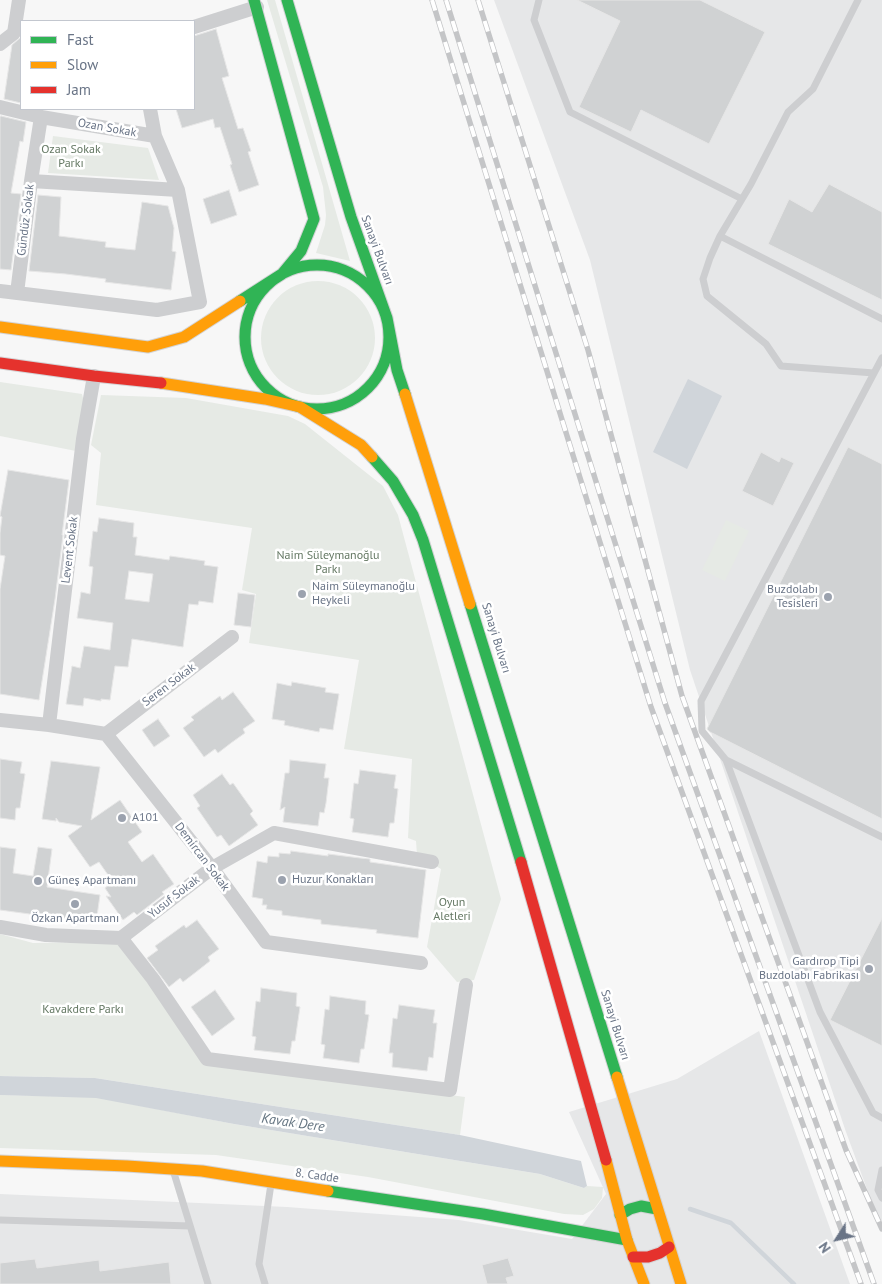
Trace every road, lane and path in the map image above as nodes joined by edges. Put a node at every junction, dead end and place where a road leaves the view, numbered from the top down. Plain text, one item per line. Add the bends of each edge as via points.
1 (19, 0) edge
2 (287, 0) edge
3 (539, 0) edge
4 (858, 0) edge
5 (255, 3) edge
6 (195, 27) edge
7 (18, 33) edge
8 (0, 44) edge
9 (0, 106) edge
10 (150, 110) edge
11 (41, 117) junction
12 (155, 136) junction
13 (31, 181) junction
14 (178, 190) junction
15 (742, 199) junction
16 (720, 236) junction
17 (282, 274) junction
18 (0, 291) edge
19 (16, 293) junction
20 (387, 318) junction
21 (882, 319) edge
22 (0, 327) edge
23 (882, 358) edge
24 (0, 363) edge
25 (874, 373) junction
26 (94, 376) junction
27 (300, 407) junction
28 (232, 637) dead end
29 (0, 720) edge
30 (49, 725) junction
31 (106, 734) junction
32 (726, 760) junction
33 (882, 837) edge
34 (432, 862) dead end
35 (212, 868) junction
36 (0, 926) edge
37 (121, 938) junction
38 (421, 962) dead end
39 (466, 986) dead end
40 (882, 1118) edge
41 (0, 1161) edge
42 (173, 1169) junction
43 (882, 1170) edge
44 (271, 1183) junction
45 (882, 1198) edge
46 (658, 1209) junction
47 (620, 1215) junction
48 (0, 1220) edge
49 (190, 1226) junction
50 (627, 1240) junction
51 (670, 1247) junction
52 (633, 1257) junction
53 (208, 1284) edge
54 (265, 1284) edge
55 (644, 1284) edge
56 (681, 1284) edge

1 - 7 street
2 - 20 main road, Sanayi Bulvarı via 351,217
3 - 15 lane via 534,20 570,112
4 - 15 lane via 813,89 788,112
5 - 6 street
5 - 17 main road via 314,219 301,251
7 - 8 street
9 - 11 street, Ozan Sokak
10 - 12 street
11 - 12 street, Ozan Sokak
11 - 13 street, Gündüz Sokak
12 - 14 street
13 - 14 street
13 - 19 street, Gündüz Sokak
14 - 19 street via 200,302 156,310
15 - 16 lane
16 - 21 lane
16 - 25 lane via 704,279 707,296 766,344 781,366
17 - 20 main road via 302,266 324,265 345,270 364,282 378,298
17 - 22 main road via 184,337 148,347
17 - 27 main road via 263,289 250,310 245,334 248,359 260,380 278,397
18 - 19 street
20 - 27 main road via 389,343 383,367 369,387 349,402 325,409
20 - 46 main road, Sanayi Bulvarı via 397,370
23 - 25 lane
24 - 26 main road
25 - 32 lane via 701,701 702,731
26 - 27 main road via 183,386
26 - 30 street, Levent Sokak via 83,439
27 - 47 main road via 361,445 392,481 413,515 423,540 520,857
28 - 31 street, Seren Sokak
29 - 30 street
30 - 31 street
31 - 35 street, Demircan Sokak
32 - 33 lane
32 - 40 lane via 820,1012 873,1113
34 - 35 street, Yusuf Sokak via 274,833
35 - 37 street, Yusuf Sokak
35 - 38 street, Demircan Sokak via 266,942
36 - 37 street via 46,935
37 - 39 street via 207,1058 450,1090
41 - 42 main road, 8. Cadde
42 - 44 main road, 8. Cadde
42 - 49 lane
43 - 45 lane via 878,1190
44 - 50 main road, 8. Cadde via 482,1214
44 - 54 lane via 258,1264
46 - 47 main road via 641,1206
46 - 51 main road, Sanayi Bulvarı
47 - 50 main road
48 - 49 lane
49 - 53 lane
50 - 52 main road
51 - 52 main road via 660,1254
51 - 56 main road, Sanayi Bulvarı
52 - 55 main road

